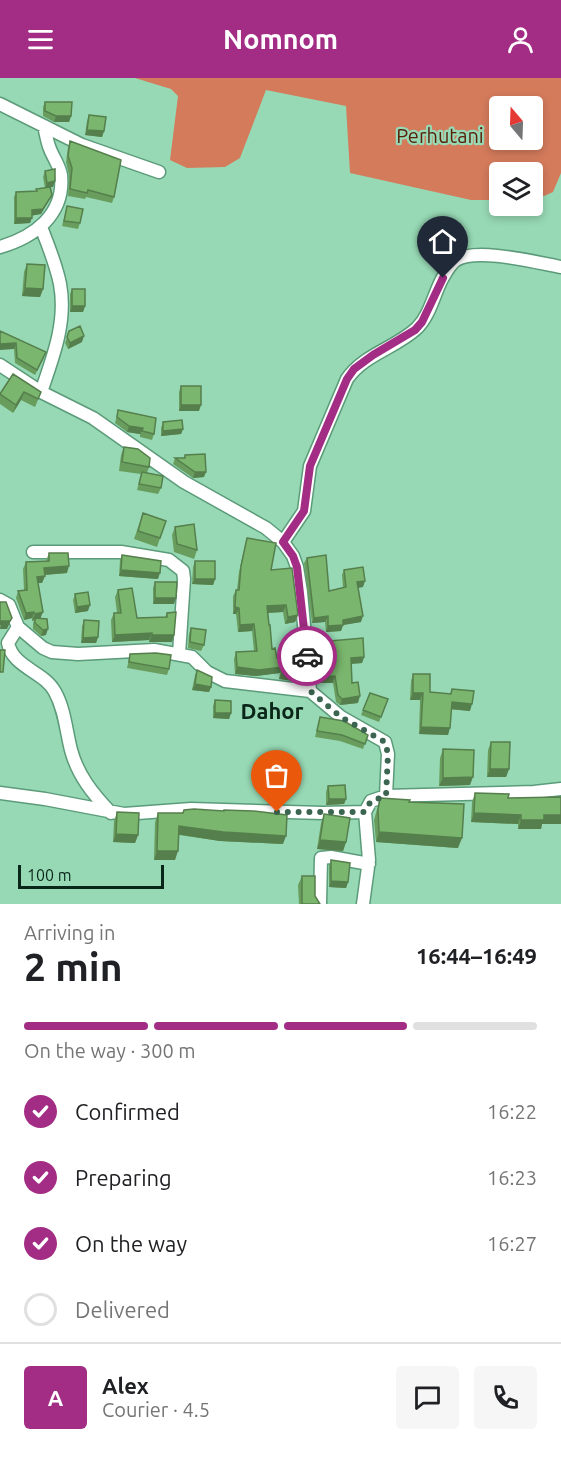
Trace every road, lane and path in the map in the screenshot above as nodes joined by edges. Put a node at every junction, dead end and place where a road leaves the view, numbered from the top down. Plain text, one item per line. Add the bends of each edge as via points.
1 (0, 104) edge
2 (44, 126) junction
3 (159, 172) dead end
4 (41, 227) junction
5 (0, 247) edge
6 (561, 267) edge
7 (0, 365) edge
8 (41, 392) junction
9 (283, 542) junction
10 (33, 552) dead end
11 (0, 600) edge
12 (18, 627) junction
13 (179, 654) junction
14 (310, 691) junction
15 (561, 789) edge
16 (0, 793) edge
17 (386, 796) junction
18 (364, 812) junction
19 (111, 813) junction
20 (369, 864) junction
21 (320, 904) edge
22 (363, 904) edge

1 - 2 street
2 - 3 street via 82,145
2 - 4 street via 61,174 58,204
4 - 5 street via 20,241
4 - 8 street via 60,285 62,311 57,346
6 - 9 street via 488,256 455,261 422,322 354,369 347,379 310,466 304,511
7 - 8 street
8 - 9 street via 93,418 184,482 266,528
9 - 14 street via 297,567
10 - 13 street via 121,552 177,564 184,579
11 - 12 street via 9,605
12 - 13 street via 52,652 154,650
12 - 19 street via 8,643 9,650 54,689 75,764 92,793
13 - 14 street via 196,660 207,672 225,681
14 - 17 street via 341,717 385,742
15 - 17 street
16 - 19 street
17 - 18 street via 371,801
18 - 19 street via 191,809
18 - 20 street
20 - 21 street via 331,856 321,858
20 - 22 street

